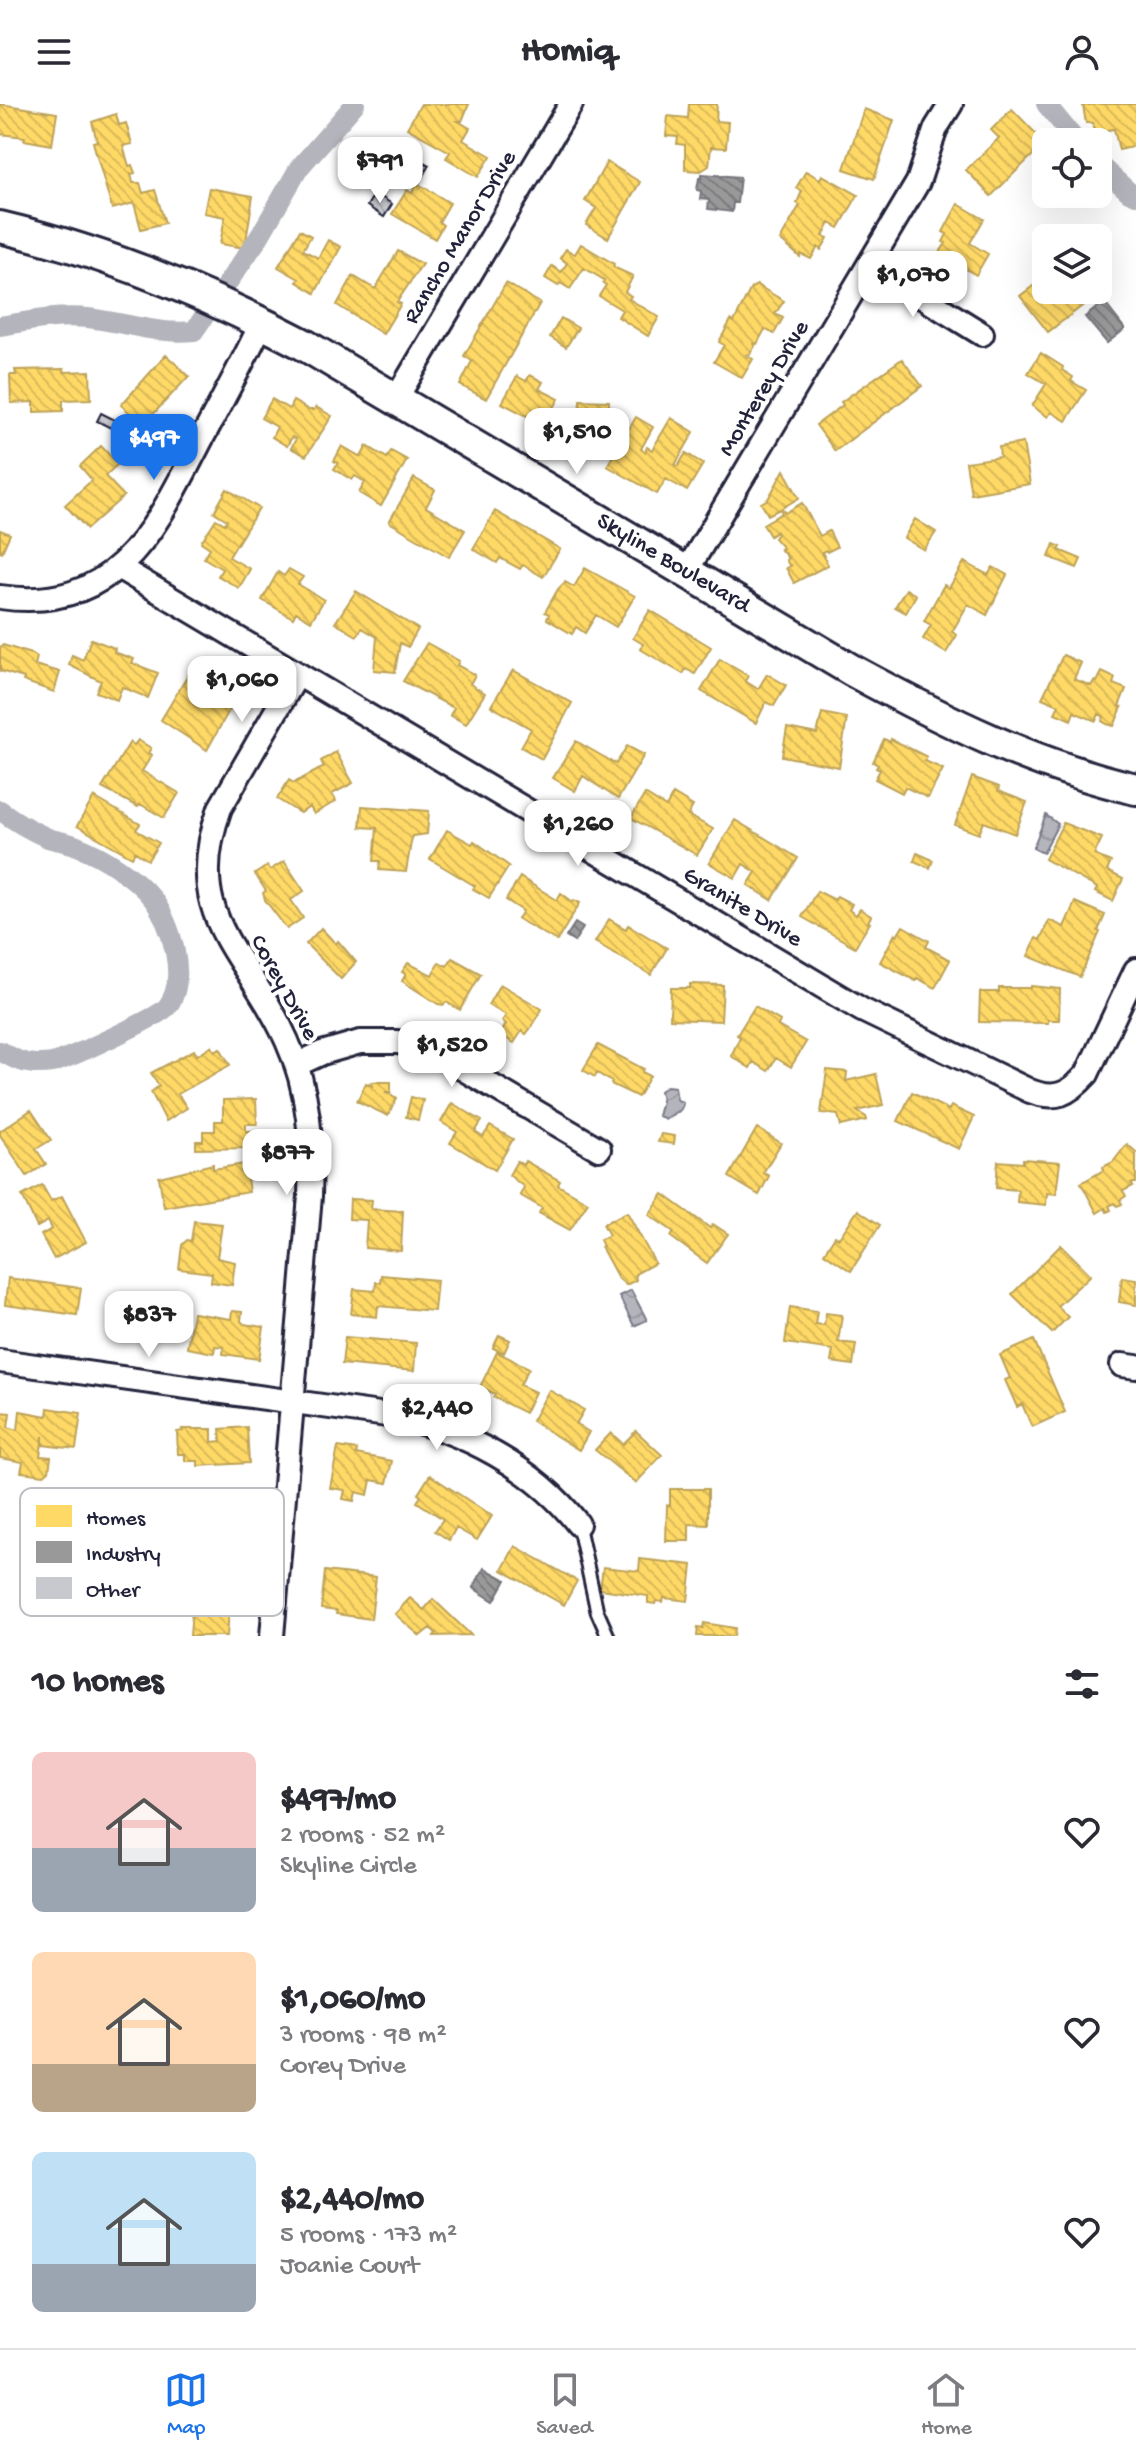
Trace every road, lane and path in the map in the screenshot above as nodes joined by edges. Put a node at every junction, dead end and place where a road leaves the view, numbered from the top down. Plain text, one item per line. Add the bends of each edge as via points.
1 (571, 104) edge
2 (951, 104) edge
3 (0, 227) edge
4 (869, 264) junction
5 (262, 322) junction
6 (982, 334) dead end
7 (396, 399) junction
8 (118, 567) junction
9 (686, 572) junction
10 (0, 597) edge
11 (297, 675) junction
12 (1136, 789) edge
13 (1136, 970) edge
14 (296, 1065) junction
15 (599, 1149) dead end
16 (0, 1361) edge
17 (292, 1402) junction
18 (284, 1496) edge
19 (578, 1524) joint
20 (274, 1616) edge
21 (272, 1636) edge
22 (608, 1636) edge

1 - 7 street, Rancho Manor Drive
2 - 4 street, Monterey Drive via 936,128 918,182
3 - 5 street, Skyline Boulevard via 98,254
4 - 6 street
4 - 9 street, Monterey Drive
5 - 7 street, Skyline Boulevard
5 - 8 street via 164,511 143,544
7 - 9 street, Skyline Boulevard
8 - 10 street via 65,594
8 - 11 street, Granite Drive
9 - 12 street, Skyline Boulevard via 950,722 1073,772
11 - 13 street, Granite Drive via 876,1017 1043,1096 1061,1096 1087,1074
11 - 14 street, Corey Drive via 220,808 207,864 216,922 266,1000
14 - 15 street via 360,1042 418,1046
14 - 17 street, Corey Drive via 312,1137
16 - 17 street
17 - 18 street, Corey Drive
17 - 19 street via 394,1416 444,1430 528,1477
19 - 22 lane via 597,1611
20 - 21 street, Corey Drive

